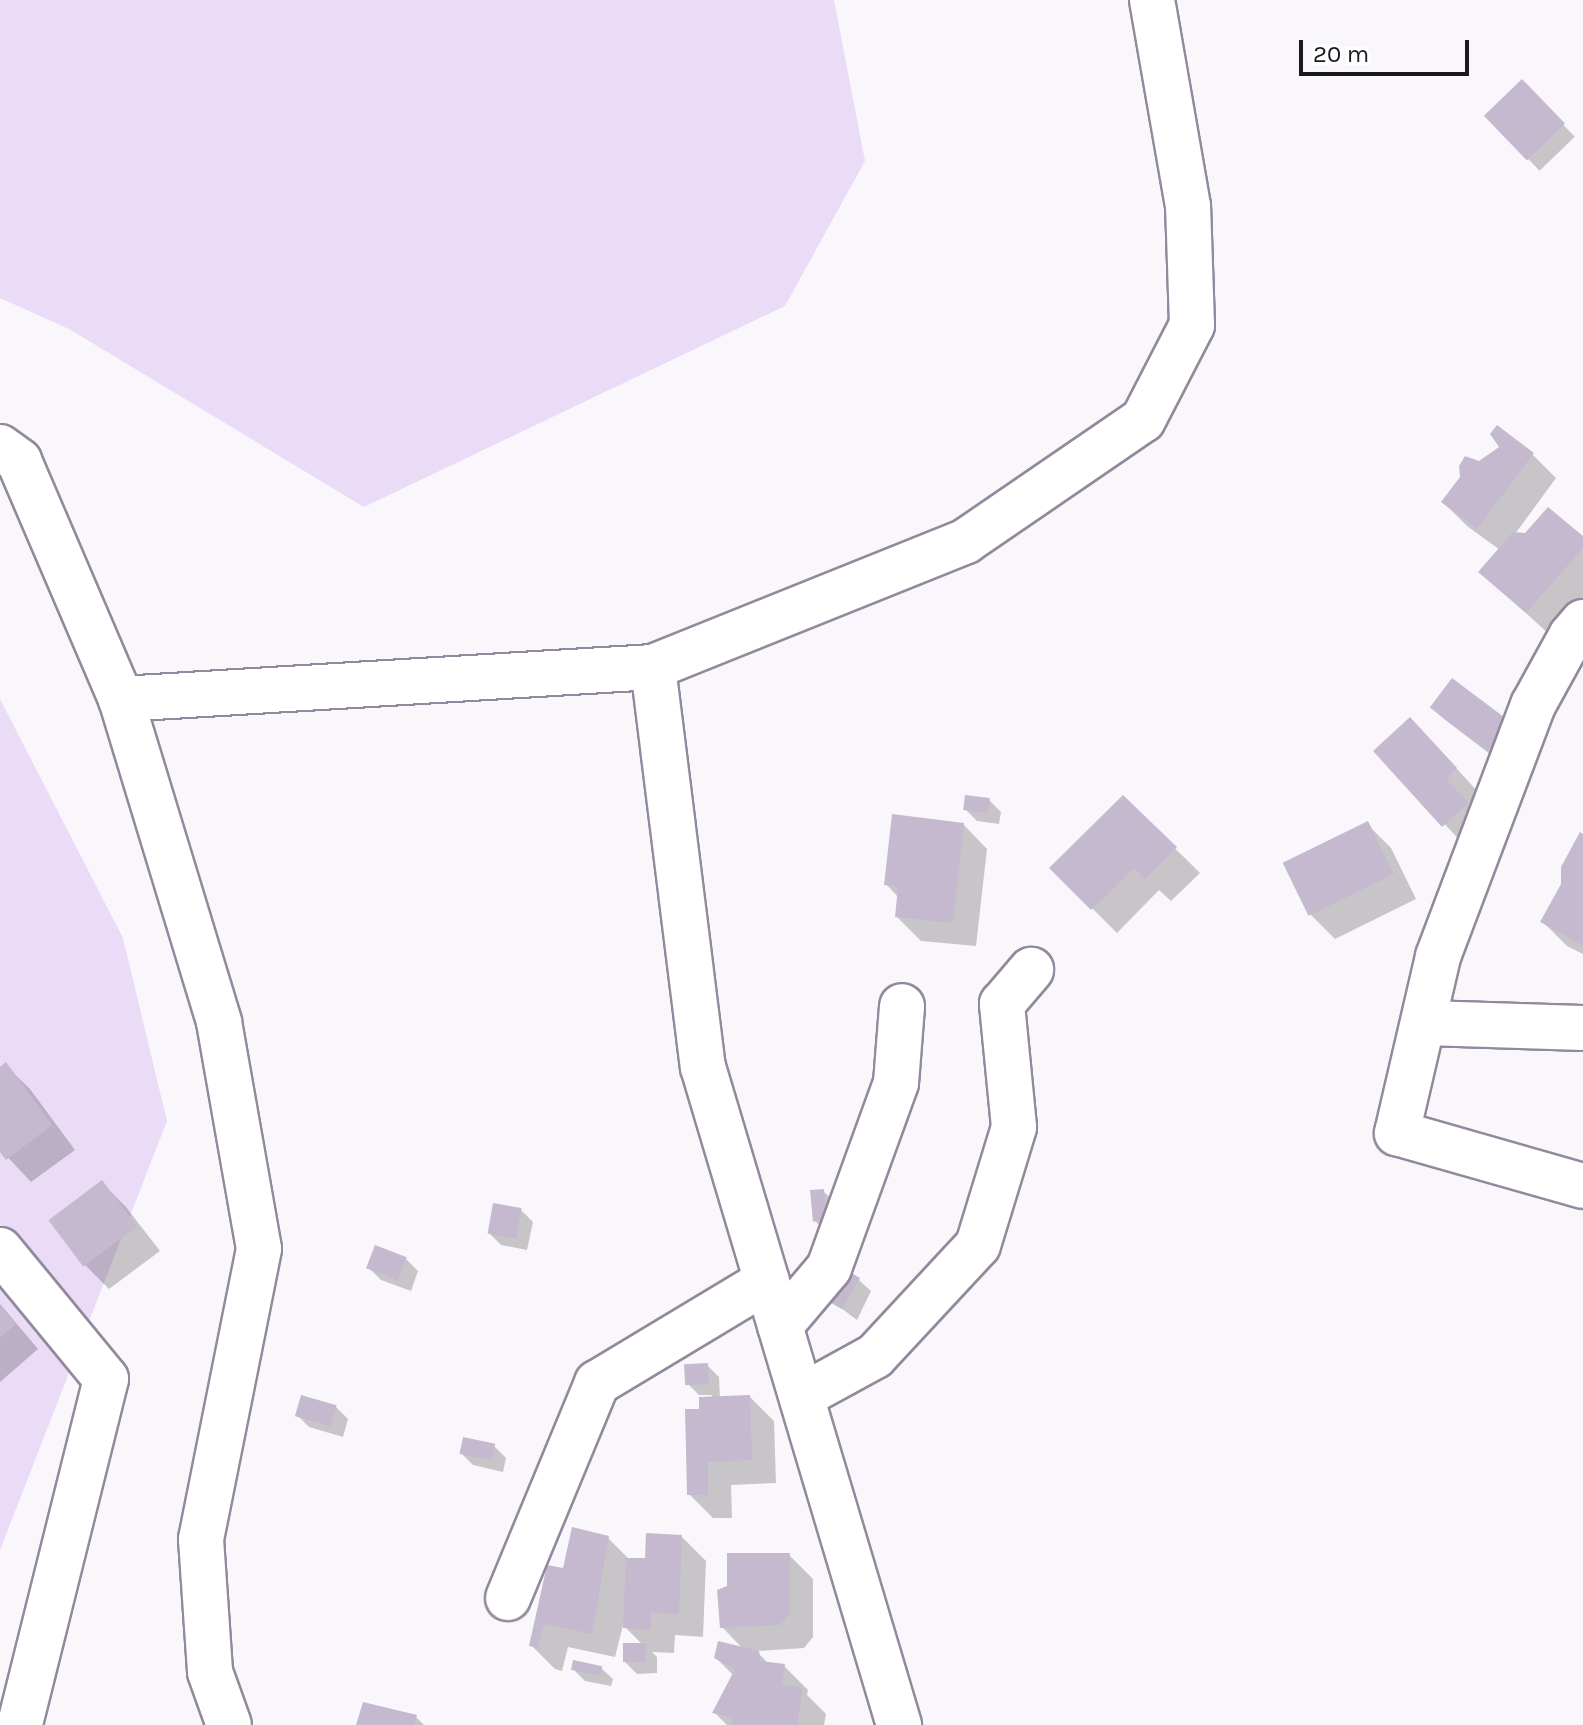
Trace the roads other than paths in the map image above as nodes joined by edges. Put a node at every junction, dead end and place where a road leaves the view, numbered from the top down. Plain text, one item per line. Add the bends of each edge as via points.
1 (1152, 0) edge
2 (0, 447) edge
3 (1583, 622) edge
4 (653, 667) junction
5 (121, 699) junction
6 (1031, 970) dead end
7 (902, 1006) dead end
8 (1425, 1023) junction
9 (1583, 1028) edge
10 (1583, 1186) edge
11 (0, 1250) edge
12 (767, 1281) junction
13 (780, 1326) junction
14 (802, 1396) junction
15 (508, 1598) dead end
16 (20, 1725) edge
17 (229, 1725) edge
18 (899, 1725) edge

1 - 4 street via 1188,206 1192,325 1143,420 966,541
2 - 5 street via 19,461
3 - 8 street via 1533,705 1438,957
4 - 5 street
4 - 12 street via 703,1067
5 - 17 street via 219,1022 259,1249 201,1539 210,1672
6 - 14 street via 1002,1004 1014,1127 978,1245 875,1356
7 - 13 street via 896,1083 829,1268
8 - 9 street
8 - 10 street via 1397,1133
11 - 16 street via 106,1379
12 - 13 street
12 - 15 street via 597,1383
13 - 14 street
14 - 18 street

